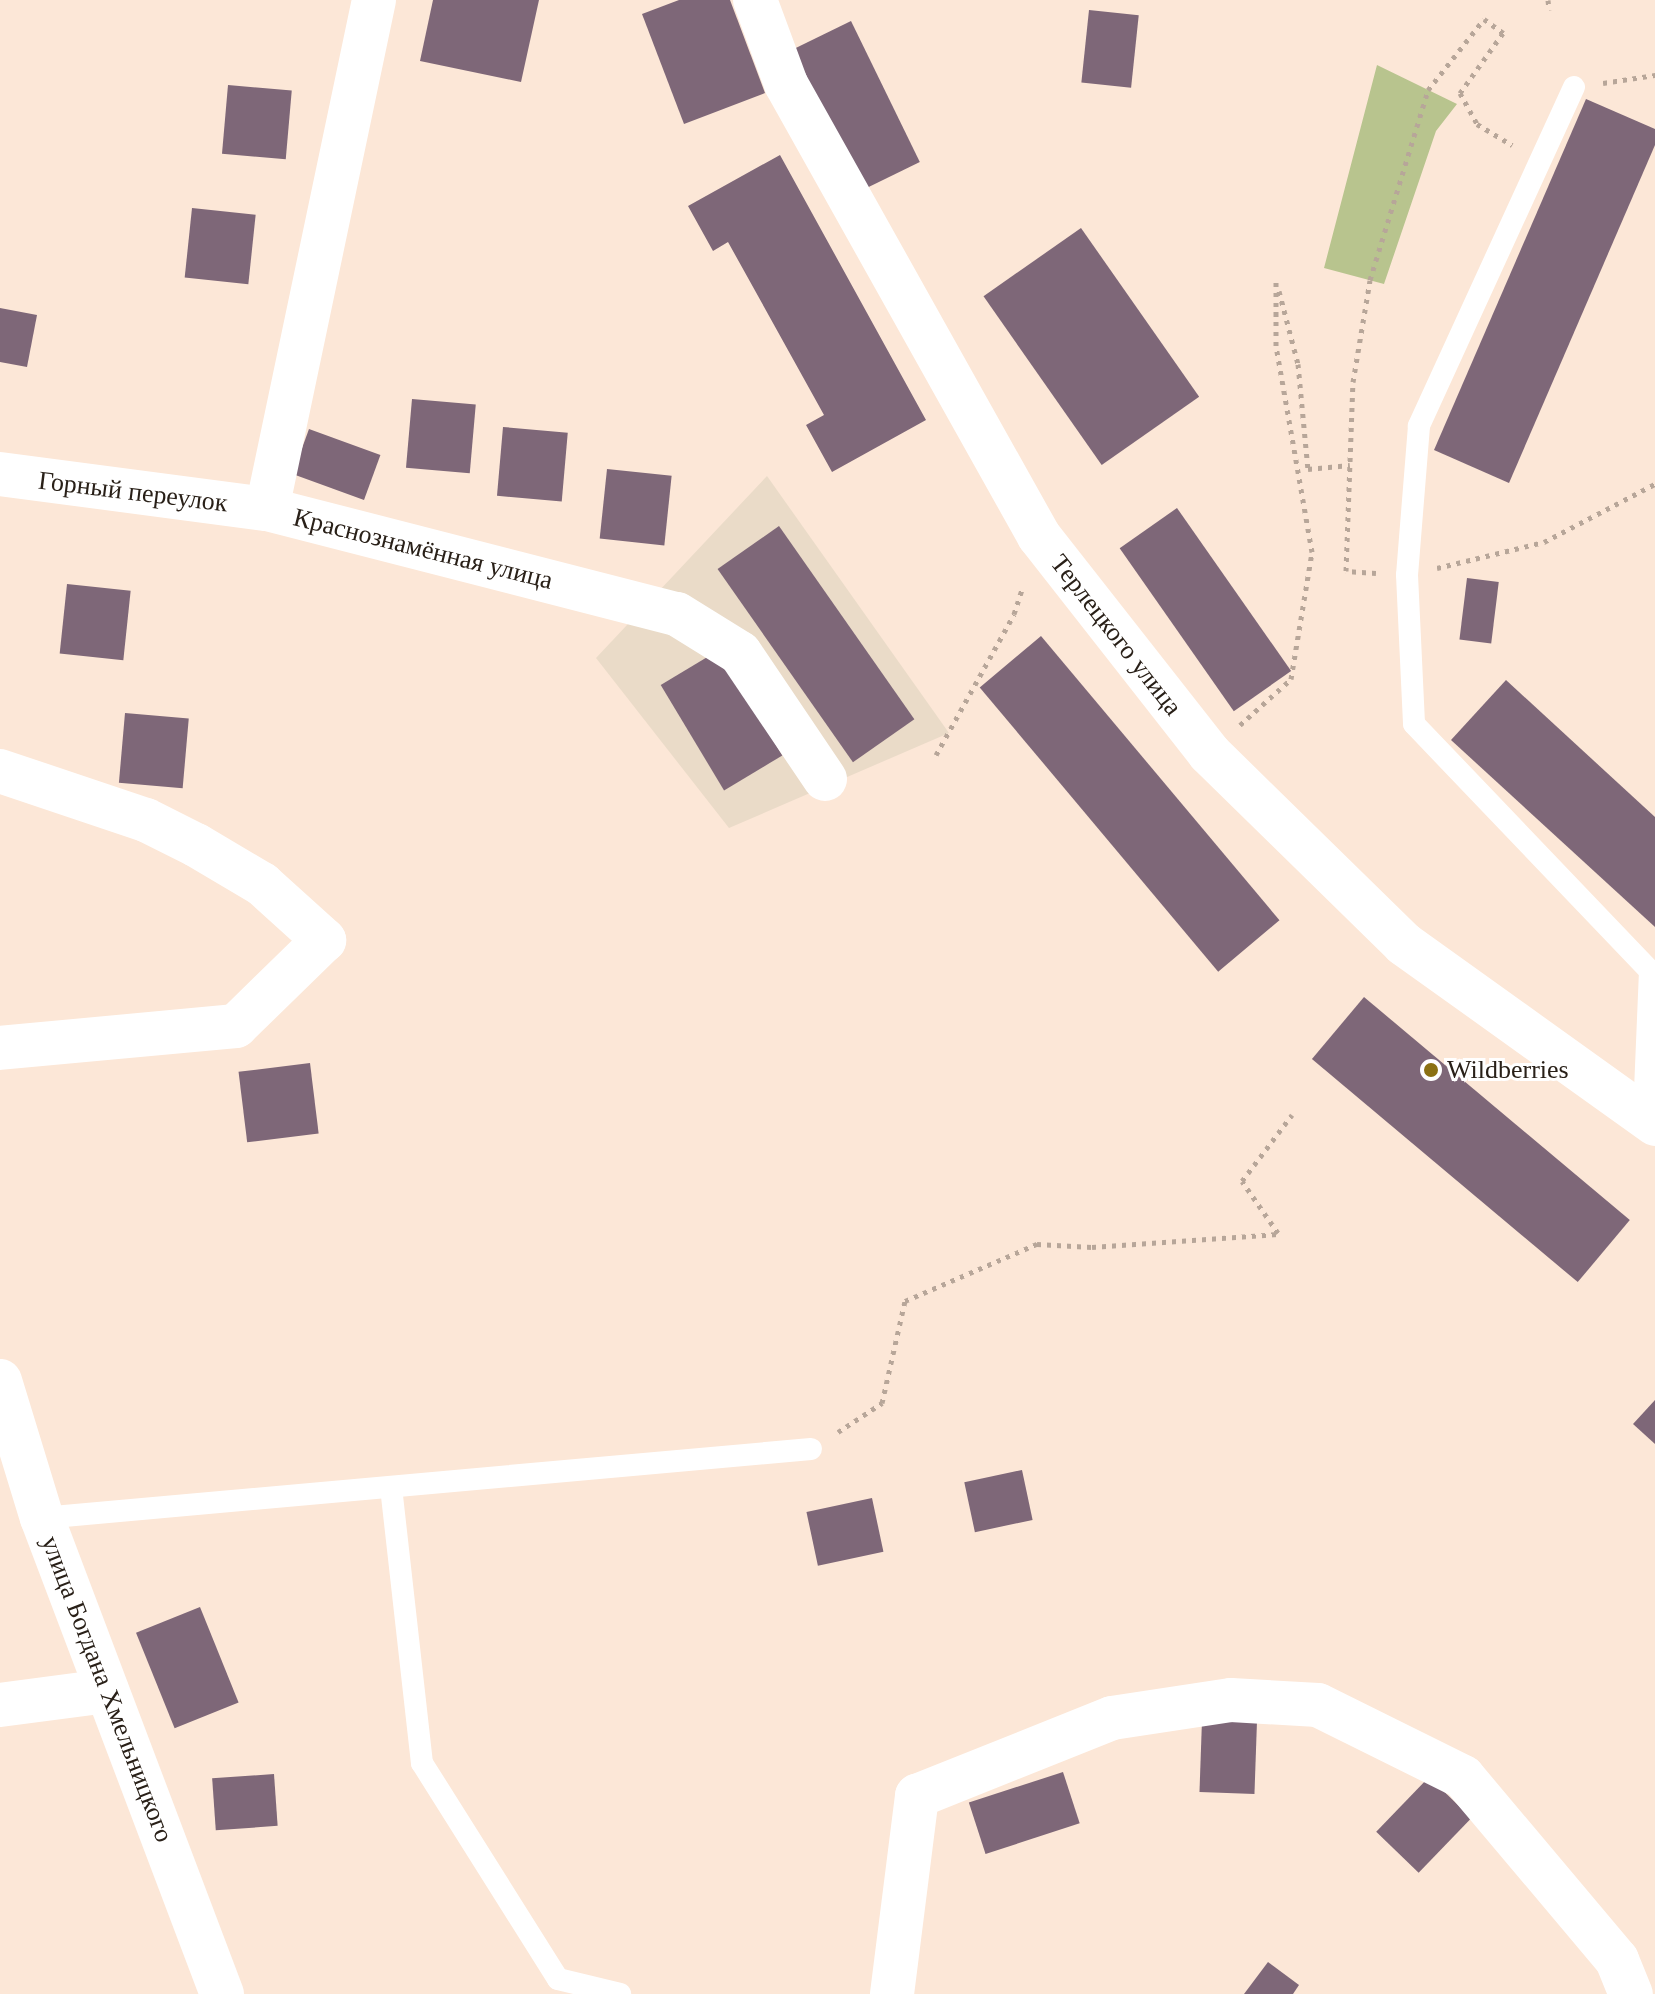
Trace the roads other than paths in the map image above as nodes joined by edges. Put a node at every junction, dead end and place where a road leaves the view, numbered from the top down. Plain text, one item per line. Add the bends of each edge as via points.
1 (374, 0) edge
2 (755, 0) edge
3 (1574, 87) road end
4 (0, 474) edge
5 (267, 509) junction
6 (0, 771) edge
7 (825, 779) dead end
8 (0, 1048) edge
9 (1650, 1121) edge
10 (0, 1381) edge
11 (811, 1449) road end
12 (391, 1487) junction
13 (42, 1518) junction
14 (107, 1691) junction
15 (0, 1705) edge
16 (222, 1994) edge
17 (620, 1994) edge
18 (892, 1994) edge
19 (1631, 1994) edge

1 - 5 street, Краснознамённая улица
2 - 9 street, Терлецкого улица via 786,84 1039,536 1209,753 1404,944
3 - 9 lane via 1419,426 1407,575 1414,724 1650,971
4 - 5 street, Горный переулок
5 - 7 street, Краснознамённая улица via 677,614 740,653
6 - 8 street via 146,820 196,845 262,884 324,940 236,1026
10 - 13 street, улица Богдана Хмельницкого
11 - 12 lane
12 - 13 lane
12 - 17 lane via 422,1763 558,1979
13 - 14 street, улица Богдана Хмельницкого
14 - 15 street
14 - 16 street, улица Богдана Хмельницкого
18 - 19 street via 917,1796 1112,1718 1231,1700 1318,1705 1463,1777 1617,1960

